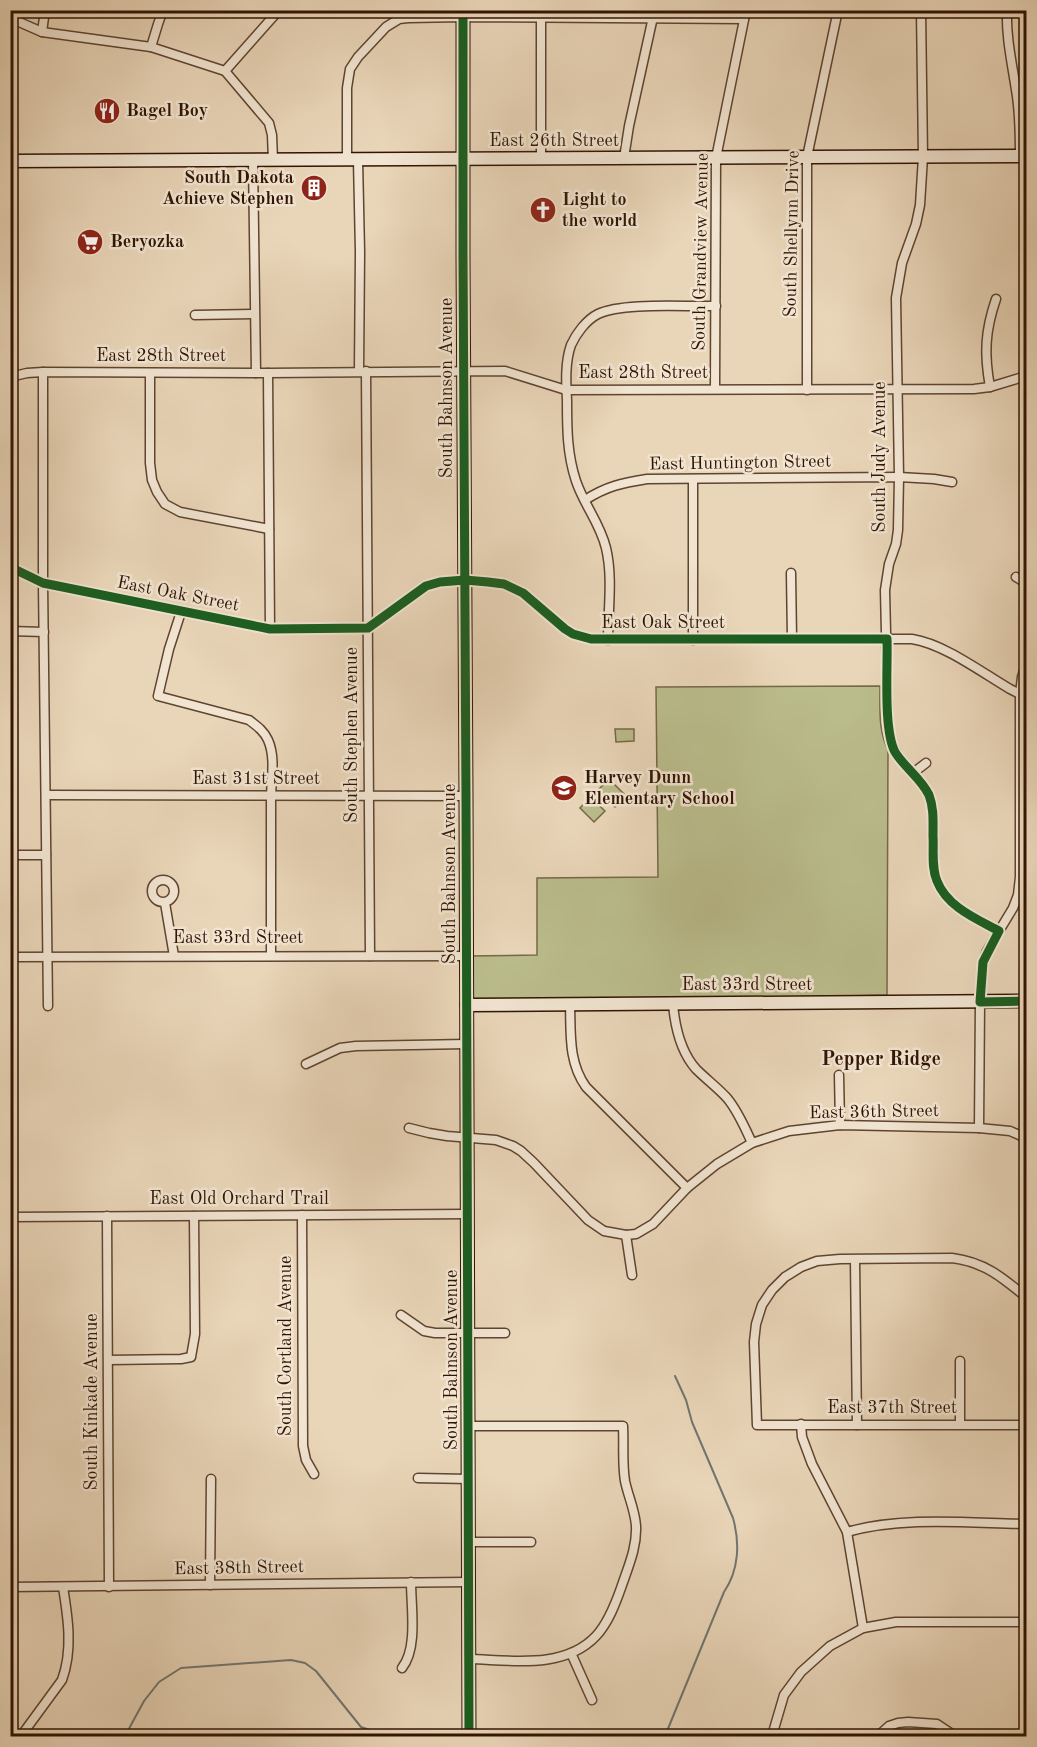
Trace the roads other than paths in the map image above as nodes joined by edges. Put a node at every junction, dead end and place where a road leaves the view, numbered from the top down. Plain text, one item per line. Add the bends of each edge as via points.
1 (45, 10) edge
2 (164, 10) edge
3 (279, 10) edge
4 (838, 10) edge
5 (921, 10) edge
6 (1007, 10) edge
7 (463, 14) edge
8 (541, 14) edge
9 (745, 15) edge
10 (654, 17) junction
11 (10, 18) edge
12 (42, 32) junction
13 (151, 47) junction
14 (225, 71) junction
15 (1023, 156) edge
16 (923, 157) junction
17 (624, 158) junction
18 (716, 158) junction
19 (807, 158) junction
20 (464, 159) junction
21 (541, 159) junction
22 (253, 160) junction
23 (273, 160) junction
24 (352, 160) junction
25 (11, 161) edge
26 (12, 285) edge
27 (996, 299) dead end
28 (716, 306) junction
29 (254, 314) junction
30 (195, 315) dead end
31 (363, 371) junction
32 (464, 371) junction
33 (43, 372) junction
34 (150, 373) junction
35 (256, 373) junction
36 (268, 373) junction
37 (1026, 376) edge
38 (10, 377) edge
39 (990, 387) junction
40 (566, 390) junction
41 (715, 390) junction
42 (807, 390) junction
43 (897, 390) junction
44 (899, 477) junction
45 (693, 479) junction
46 (952, 482) dead end
47 (585, 500) junction
48 (269, 529) junction
49 (10, 567) edge
50 (791, 573) dead end
51 (1016, 577) dead end
52 (465, 580) junction
53 (43, 583) junction
54 (1026, 583) edge
55 (181, 612) junction
56 (368, 628) junction
57 (270, 629) junction
58 (10, 631) edge
59 (44, 632) junction
60 (792, 639) junction
61 (887, 639) junction
62 (608, 640) junction
63 (693, 640) junction
64 (1026, 665) edge
65 (1023, 694) edge
66 (926, 763) dead end
67 (913, 773) junction
68 (46, 795) junction
69 (271, 795) junction
70 (368, 795) junction
71 (466, 796) junction
72 (10, 855) edge
73 (46, 855) junction
74 (165, 903) dead end
75 (999, 931) junction
76 (174, 956) junction
77 (271, 956) junction
78 (370, 956) junction
79 (467, 956) junction
80 (10, 957) edge
81 (48, 957) junction
82 (1026, 1001) edge
83 (980, 1002) junction
84 (570, 1004) junction
85 (673, 1004) junction
86 (467, 1005) junction
87 (48, 1006) dead end
88 (467, 1044) junction
89 (306, 1064) dead end
90 (839, 1075) dead end
91 (840, 1125) junction
92 (409, 1128) dead end
93 (979, 1128) junction
94 (467, 1138) junction
95 (1026, 1138) edge
96 (752, 1143) junction
97 (687, 1188) junction
98 (468, 1214) junction
99 (302, 1215) junction
100 (107, 1216) junction
101 (194, 1216) junction
102 (10, 1217) edge
103 (626, 1235) junction
104 (855, 1260) junction
105 (632, 1275) dead end
106 (1026, 1297) edge
107 (401, 1315) dead end
108 (505, 1333) dead end
109 (468, 1334) junction
110 (109, 1360) junction
111 (960, 1361) dead end
112 (801, 1424) junction
113 (960, 1424) junction
114 (857, 1425) junction
115 (1026, 1425) edge
116 (469, 1426) junction
117 (314, 1474) dead end
118 (418, 1478) dead end
119 (211, 1479) dead end
120 (469, 1479) junction
121 (1026, 1524) edge
122 (848, 1532) junction
123 (469, 1542) junction
124 (531, 1542) dead end
125 (411, 1582) junction
126 (468, 1582) junction
127 (210, 1585) junction
128 (10, 1587) edge
129 (63, 1587) junction
130 (109, 1587) junction
131 (1026, 1622) edge
132 (863, 1628) junction
133 (571, 1653) junction
134 (469, 1659) junction
135 (402, 1668) dead end
136 (592, 1700) dead end
137 (21, 1737) edge
138 (469, 1737) edge
139 (774, 1737) edge
140 (878, 1737) edge
141 (955, 1737) edge

1 - 12 street
2 - 13 street
3 - 14 street
4 - 19 street, South Shellynn Drive
5 - 16 street, South Judy Avenue
6 - 15 street
7 - 8 street, South Stephen Avenue
7 - 20 street, South Bahnson Avenue
7 - 24 street, South Stephen Avenue via 399,19 358,57 347,82
8 - 10 street, South Stephen Avenue
8 - 21 street
9 - 10 street, South Stephen Avenue
9 - 18 street, South Grandview Avenue
10 - 17 street
11 - 12 street
12 - 13 street
13 - 14 street
14 - 23 street via 269,123
15 - 16 street, East 26th Street
16 - 19 street, East 26th Street
16 - 43 street, South Judy Avenue via 920,205 902,263 897,298
17 - 18 street, East 26th Street
17 - 21 street, East 26th Street
18 - 19 street, East 26th Street
18 - 28 street, South Grandview Avenue
19 - 42 street, South Shellynn Drive
20 - 21 street, East 26th Street
20 - 24 street, East 26th Street
20 - 32 street, South Bahnson Avenue
22 - 23 street, East 26th Street
22 - 25 street, East 26th Street
22 - 29 street
23 - 24 street, East 26th Street
24 - 31 street, South Stephen Avenue via 360,252
25 - 26 street
27 - 39 street via 986,339
28 - 40 street via 626,307 598,315 582,328 571,345
28 - 41 street, South Grandview Avenue
29 - 30 street
29 - 35 street
31 - 32 street, East 28th Street
31 - 36 street, East 28th Street
31 - 56 street, South Stephen Avenue
32 - 40 street, East 28th Street via 505,371
32 - 52 street, South Bahnson Avenue
33 - 34 street, East 28th Street
33 - 38 street, East 28th Street
33 - 53 street
34 - 35 street, East 28th Street
34 - 48 street via 150,463 152,480 165,504 180,512
35 - 36 street, East 28th Street
36 - 48 street
37 - 39 street, East 28th Street
39 - 43 street, East 28th Street
40 - 41 street, East 28th Street
40 - 47 street via 568,446
41 - 42 street, East 28th Street
42 - 43 street, East 28th Street
43 - 44 street, South Judy Avenue
44 - 45 street, East Huntington Street
44 - 46 street, East Huntington Street
44 - 61 street, South Judy Avenue via 898,530 885,590
45 - 47 street, East Huntington Street via 624,483 602,489
45 - 63 street
47 - 62 street via 606,550
48 - 57 street
49 - 53 street, East Oak Street
50 - 60 street
51 - 54 street
52 - 56 street, East Oak Street via 426,585
52 - 62 street, East Oak Street via 513,588 573,634
52 - 71 street, South Bahnson Avenue
53 - 55 street, East Oak Street
53 - 59 street
55 - 57 street, East Oak Street
55 - 69 street via 158,696 249,720 261,729 273,759
56 - 57 street, East Oak Street
56 - 70 street, South Stephen Avenue
58 - 59 street
59 - 68 street
60 - 61 street, East Oak Street
60 - 63 street, East Oak Street
61 - 65 street, East Oak Street via 931,644
61 - 67 street, South Judy Avenue via 890,738 896,753
62 - 63 street, East Oak Street
64 - 65 street
65 - 75 street via 1020,877 1013,908
66 - 67 street
67 - 75 street, South Judy Avenue via 928,794 933,810 934,868 946,898
68 - 69 street, East 31st Street
68 - 73 street
69 - 70 street, East 31st Street
69 - 77 street
70 - 71 street, East 31st Street
70 - 78 street, South Stephen Avenue
71 - 79 street, South Bahnson Avenue
72 - 73 street
73 - 81 street
74 - 76 street
75 - 83 street via 983,962
76 - 77 street, East 33rd Street
76 - 81 street, East 33rd Street
77 - 78 street, East 33rd Street
78 - 79 street, East 33rd Street
79 - 86 street, South Bahnson Avenue
80 - 81 street, East 33rd Street
81 - 87 street
82 - 83 street, East 33rd Street
83 - 85 street, East 33rd Street
83 - 93 street
84 - 85 street, East 33rd Street
84 - 86 street, East 33rd Street
84 - 97 street via 572,1057 580,1079
85 - 96 street via 676,1030 686,1054 734,1107
86 - 88 street, South Bahnson Avenue
88 - 89 street via 356,1046 340,1048
88 - 94 street, South Bahnson Avenue
90 - 91 street
91 - 93 street, East 36th Street
91 - 96 street, East 36th Street via 789,1131
92 - 94 street
93 - 95 street, East 36th Street via 1010,1131
94 - 98 street, South Bahnson Avenue
94 - 103 street via 503,1141 522,1150 588,1220 604,1231
96 - 97 street, East 36th Street
97 - 103 street, East 36th Street via 654,1224
98 - 99 street, East Old Orchard Trail
98 - 109 street, South Bahnson Avenue
99 - 101 street, East Old Orchard Trail
99 - 117 street, South Cortland Avenue via 303,1446
100 - 101 street, East Old Orchard Trail
100 - 102 street, East Old Orchard Trail
100 - 110 street, South Kinkade Avenue
101 - 110 street via 195,1334 191,1357
103 - 105 street
104 - 106 street via 962,1259 1000,1275
104 - 112 street, East 37th Street via 817,1261 801,1267 785,1277 762,1305 754,1342 757,1425
104 - 114 street
107 - 109 street via 424,1330
108 - 109 street
109 - 116 street, South Bahnson Avenue
110 - 130 street, South Kinkade Avenue
111 - 113 street
112 - 114 street, East 37th Street
112 - 122 street via 812,1464
113 - 114 street, East 37th Street
113 - 115 street, East 37th Street
116 - 120 street, South Bahnson Avenue
116 - 133 street via 623,1426 625,1482 636,1525 633,1556 604,1626
118 - 120 street
119 - 127 street
120 - 123 street, South Bahnson Avenue
121 - 122 street via 893,1523
122 - 132 street
123 - 124 street
123 - 126 street, South Bahnson Avenue
125 - 126 street, East 38th Street
125 - 127 street, East 38th Street
125 - 135 street via 411,1646
126 - 134 street, South Bahnson Avenue
127 - 130 street, East 38th Street
128 - 129 street, East 38th Street
129 - 130 street, East 38th Street
129 - 137 street via 69,1625 63,1680
131 - 132 street via 896,1622
132 - 139 street via 831,1646 801,1672 784,1695
133 - 134 street via 536,1660
133 - 136 street
134 - 138 street, South Bahnson Avenue
140 - 141 street via 889,1726 908,1722 937,1724

